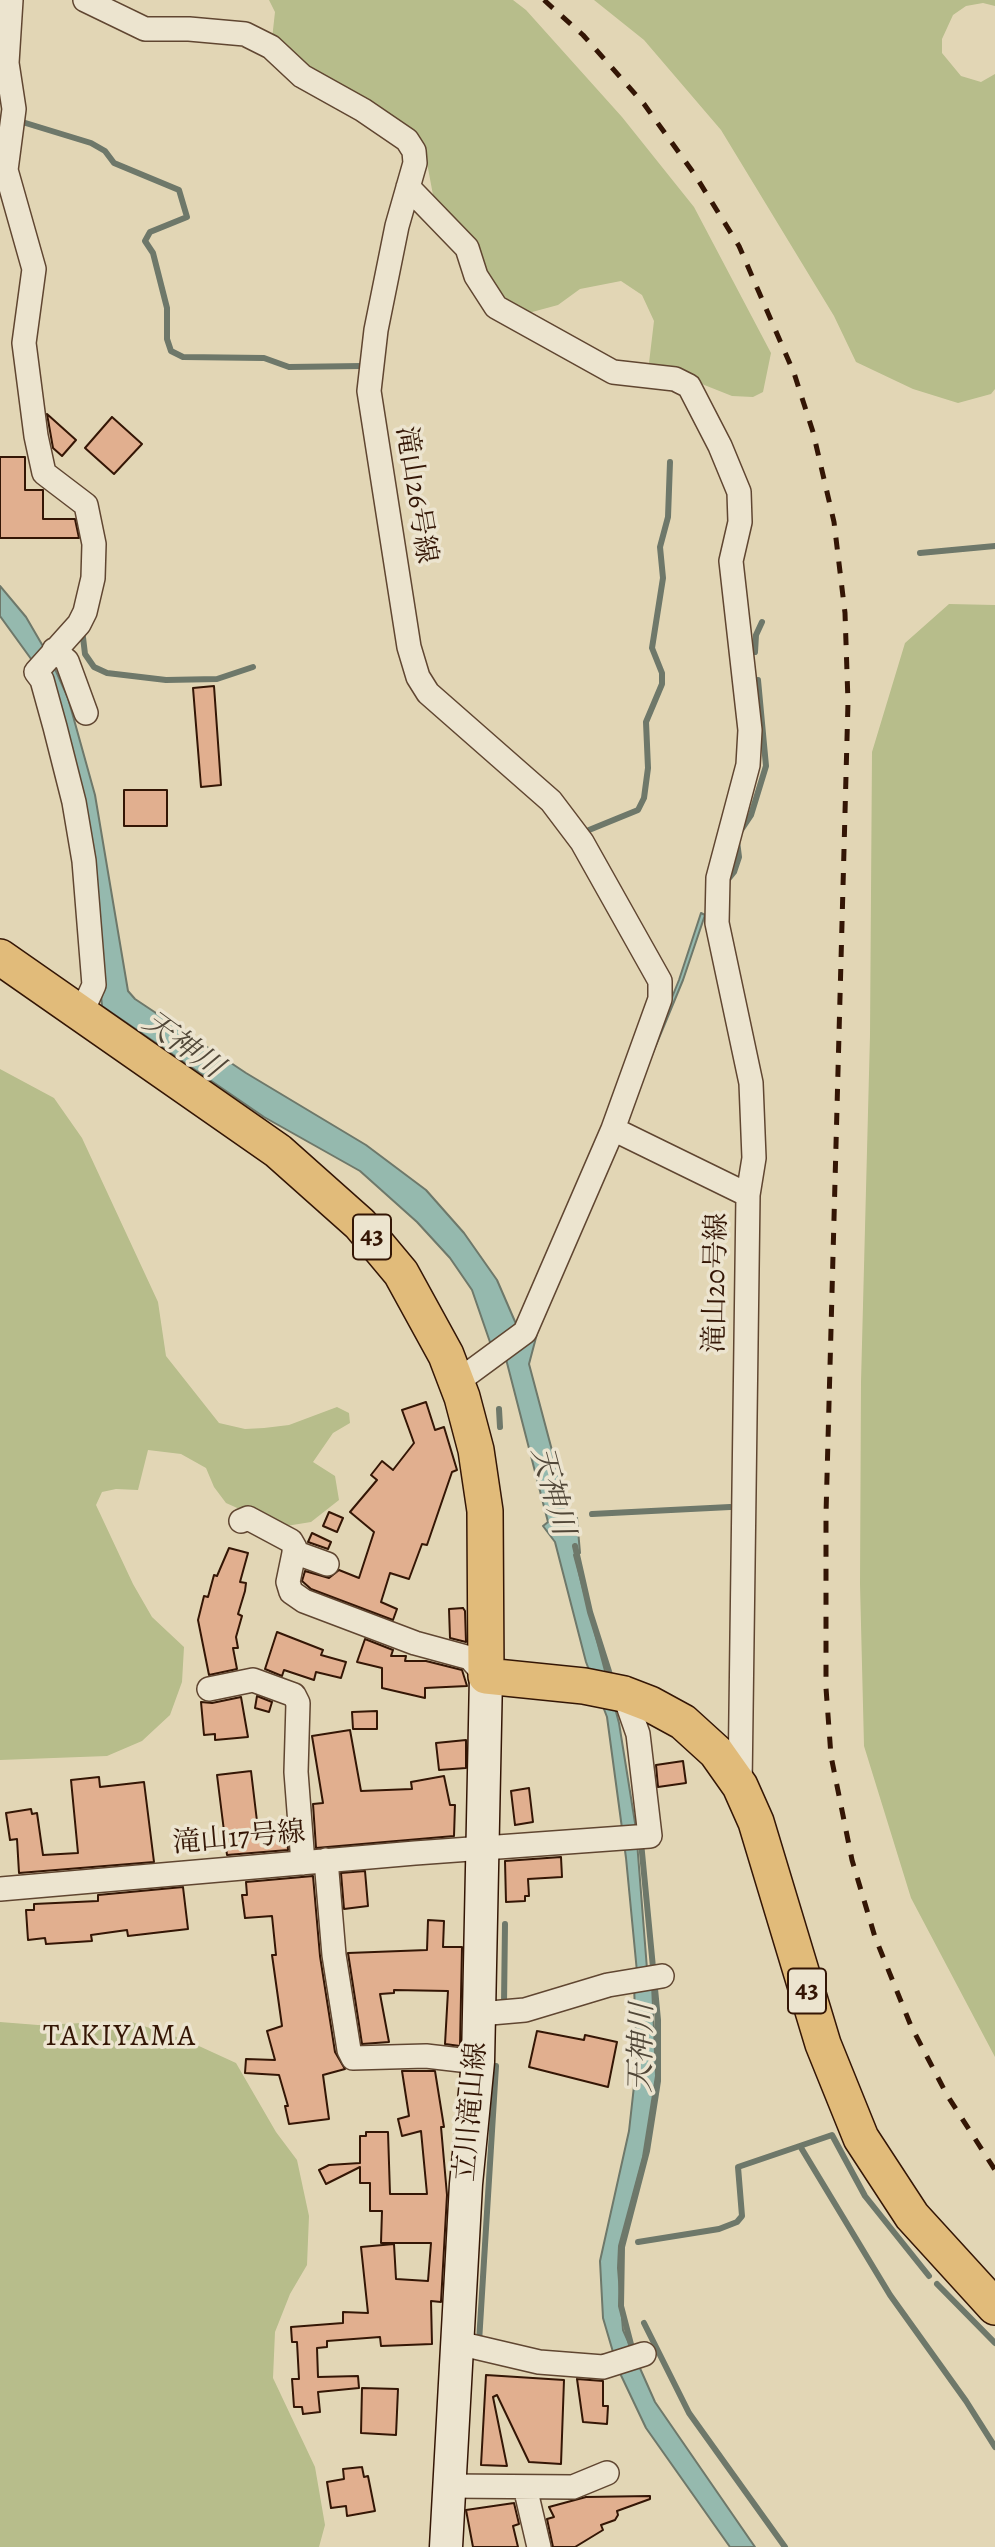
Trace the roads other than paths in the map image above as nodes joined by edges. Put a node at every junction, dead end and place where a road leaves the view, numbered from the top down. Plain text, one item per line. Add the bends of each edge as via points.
1 (10, 0) edge
2 (85, 0) edge
3 (408, 187) junction
4 (47, 658) junction
5 (86, 713) dead end
6 (0, 957) edge
7 (81, 1014) junction
8 (613, 1129) junction
9 (748, 1195) junction
10 (457, 1381) junction
11 (241, 1521) dead end
12 (294, 1552) junction
13 (327, 1564) dead end
14 (486, 1676) junction
15 (209, 1689) dead end
16 (621, 1693) junction
17 (740, 1786) junction
18 (483, 1849) junction
19 (326, 1860) junction
20 (303, 1863) junction
21 (0, 1889) edge
22 (662, 1976) dead end
23 (479, 2014) junction
24 (478, 2062) junction
25 (995, 2307) edge
26 (458, 2343) junction
27 (641, 2355) dead end
28 (607, 2473) dead end
29 (448, 2487) junction
30 (525, 2487) junction
31 (446, 2547) edge
32 (539, 2547) edge

1 - 4 street via 7,63 14,108 6,170 34,269 24,344 36,436 44,474 86,505 94,544 85,612
2 - 3 street, 滝山26号線 via 145,29 245,34 271,47 302,76 407,140 415,163
3 - 8 street, 滝山26号線 via 376,330 369,391 409,647 428,693 551,801 582,842 660,981 660,999
3 - 9 street via 467,247 476,276 496,307 612,372 675,379 689,386 740,492 740,522 731,561 750,742 719,878 717,923 751,1083 754,1158
4 - 5 street via 67,661
4 - 7 street via 84,860 94,985
6 - 7 main road, 43
7 - 10 main road, 43 via 278,1151 360,1224 406,1281
8 - 9 street, 滝山20号線
8 - 10 street via 523,1335
9 - 17 street, 滝山20号線
10 - 14 main road, 43 via 476,1450 485,1511
11 - 12 street via 248,1518 285,1536
12 - 13 street
12 - 14 street via 288,1582 291,1592 304,1601 415,1643 470,1658
14 - 16 main road, 43
14 - 18 street, 立川滝山線
15 - 20 street via 253,1681 294,1695 298,1703 296,1772
16 - 17 main road, 43 via 667,1712 699,1735
16 - 18 street, 滝山17号線 via 638,1734 650,1836
17 - 25 main road, 43 via 765,1848 823,2044 852,2119 875,2164 905,2207
18 - 19 street, 滝山17号線
18 - 23 street, 立川滝山線
19 - 20 street, 滝山17号線
19 - 24 street via 334,1955 353,2058 426,2056
20 - 21 street, 滝山17号線
22 - 23 street via 608,1985 525,2010
23 - 24 street, 立川滝山線
24 - 26 street, 立川滝山線
26 - 27 street via 539,2362 603,2367
26 - 29 street, 立川滝山線
28 - 30 street via 572,2487
29 - 30 street
29 - 31 street, 立川滝山線
30 - 32 street

